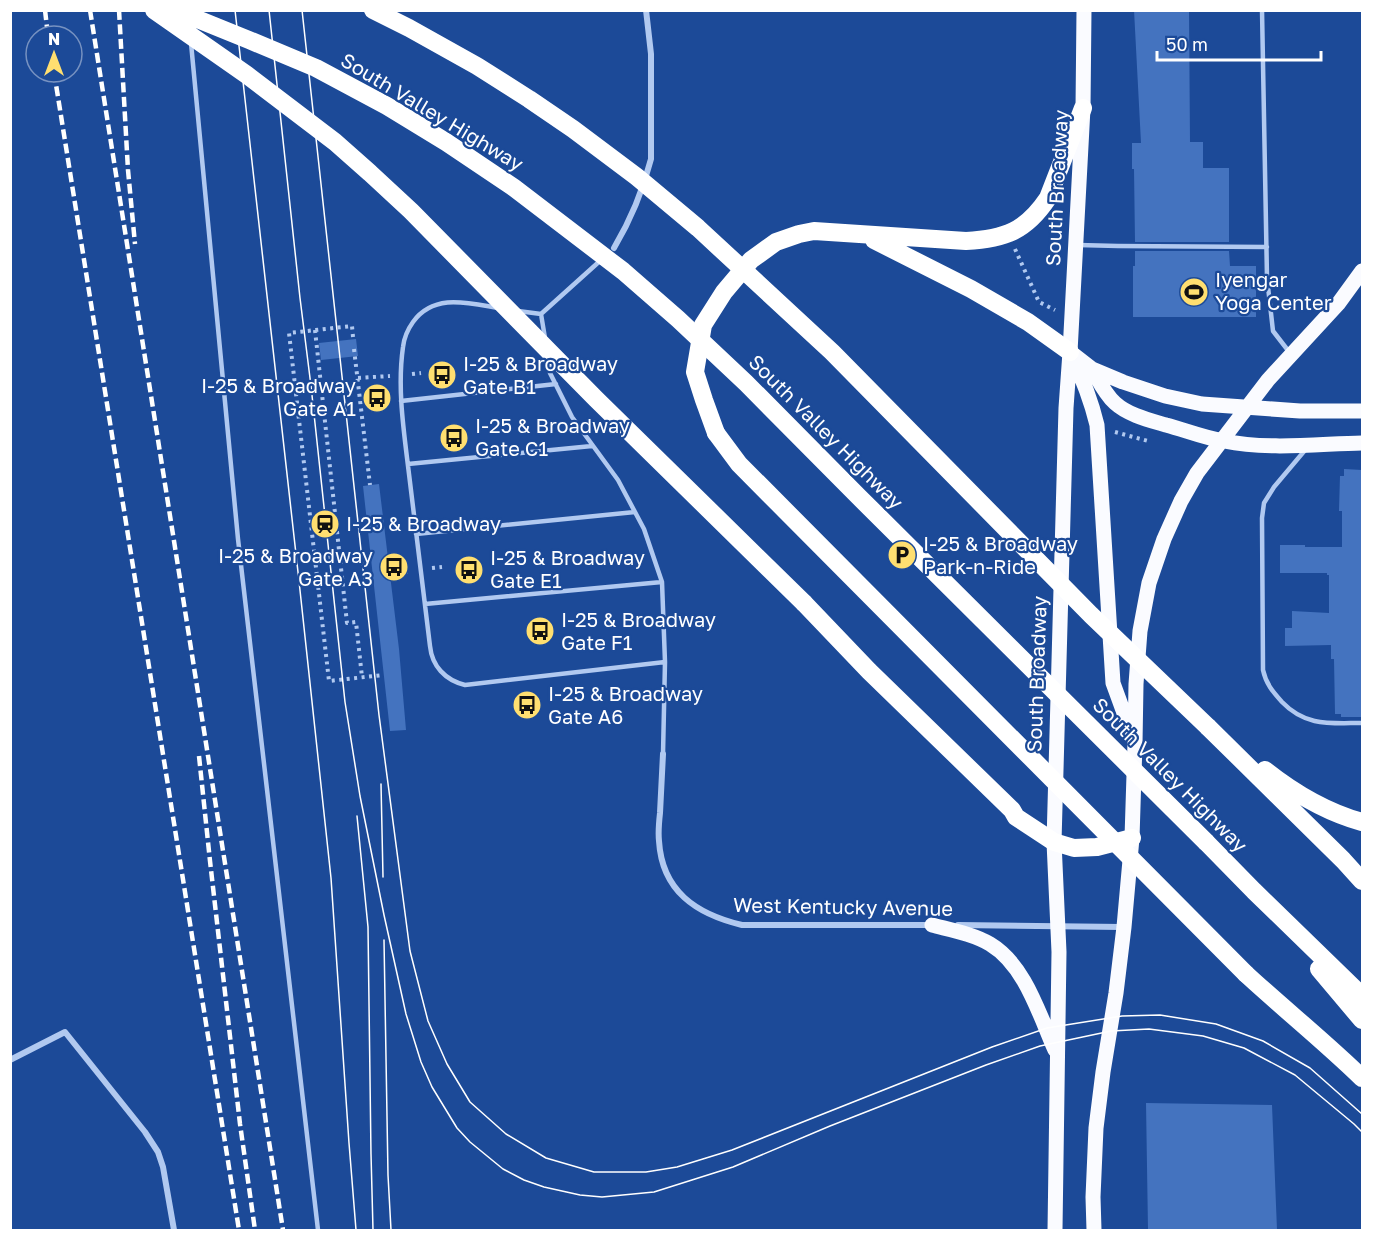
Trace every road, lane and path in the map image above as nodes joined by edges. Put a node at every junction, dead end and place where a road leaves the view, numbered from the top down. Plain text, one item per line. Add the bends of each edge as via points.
1 (154, 10) edge
2 (175, 10) edge
3 (187, 10) edge
4 (373, 10) edge
5 (645, 10) edge
6 (1084, 10) edge
7 (1262, 10) edge
8 (1083, 108) junction
9 (865, 235) junction
10 (1076, 244) junction
11 (1267, 247) junction
12 (614, 248) joint
13 (1015, 248) dead end
14 (1362, 271) edge
15 (1055, 310) dead end
16 (541, 314) junction
17 (315, 330) junction
18 (353, 337) dead end
19 (354, 349) dead end
20 (1070, 352) junction
21 (1291, 355) junction
22 (1092, 369) junction
23 (556, 384) junction
24 (401, 401) junction
25 (1247, 408) junction
26 (1362, 411) edge
27 (1223, 441) junction
28 (1362, 443) edge
29 (1309, 445) junction
30 (592, 446) junction
31 (408, 464) junction
32 (370, 485) dead end
33 (635, 512) junction
34 (416, 534) junction
35 (662, 582) junction
36 (425, 604) junction
37 (665, 662) junction
38 (383, 675) dead end
39 (362, 677) junction
40 (1362, 723) edge
41 (1208, 727) junction
42 (1136, 743) junction
43 (663, 754) joint
44 (1362, 822) edge
45 (1132, 838) junction
46 (1054, 842) junction
47 (1362, 881) edge
48 (1254, 891) junction
49 (932, 925) junction
50 (1058, 927) junction
51 (1124, 927) junction
52 (1362, 996) edge
53 (1362, 1020) edge
54 (1057, 1055) junction
55 (10, 1060) edge
56 (1362, 1078) edge
57 (174, 1230) edge
58 (318, 1230) edge
59 (1055, 1230) edge
60 (1094, 1230) edge

1 - 46 highway, bridge via 247,75 370,173 1016,817
2 - 48 highway, South Valley Highway, bridge via 315,68 387,106 513,187 623,271 746,383
3 - 58 lane via 238,539
4 - 41 highway, bridge via 529,99 637,177 698,228 832,352 1091,615
5 - 12 street via 651,54 651,159 628,225
6 - 8 main road, South Broadway
7 - 11 lane
8 - 9 highway via 1047,198 1028,223 1009,235 966,241
8 - 10 main road, South Broadway
9 - 20 highway via 971,289
9 - 56 highway, bridge via 814,231 776,242 751,260 724,292 703,325 695,372 716,433 739,464 1246,974
10 - 11 lane
10 - 20 main road, South Broadway
11 - 21 lane via 1273,331
12 - 16 lane
13 - 15 path via 1039,302
14 - 21 main road
16 - 23 lane via 550,373
16 - 24 lane via 455,301 424,311 414,321 403,345
17 - 18 path via 352,326
17 - 39 path via 347,623 356,622
17 - 39 path via 290,333 329,681
19 - 32 path
20 - 22 main road
20 - 42 main road via 1097,425 1113,683
20 - 46 main road, South Broadway
21 - 25 main road
22 - 25 main road via 1165,396
22 - 27 main road via 1114,403 1126,411
23 - 24 lane
23 - 30 lane
24 - 31 lane
25 - 26 main road
25 - 27 main road
27 - 29 main road
27 - 42 main road via 1181,501 1149,583 1139,641
28 - 29 main road
29 - 40 lane via 1264,503 1263,670 1274,694 1306,720
30 - 31 lane
30 - 33 lane via 618,480
31 - 34 lane
33 - 34 lane
33 - 35 lane
34 - 36 lane
35 - 36 lane
35 - 37 lane
36 - 37 lane via 434,662 440,672 458,683 472,685
37 - 43 lane
38 - 39 path
41 - 44 highway via 1316,804
41 - 47 highway
42 - 45 main road
43 - 49 street, West Kentucky Avenue via 658,840 661,857 668,877 682,897 700,911 742,925
45 - 46 highway via 1097,847 1074,848
45 - 51 main road
46 - 50 main road, South Broadway
48 - 52 highway, South Valley Highway
48 - 53 highway
49 - 50 street, West Kentucky Avenue
49 - 54 main road via 979,939 1005,957 1024,980
50 - 51 street, West Kentucky Avenue
50 - 54 main road, South Broadway
51 - 60 main road via 1096,1128
54 - 59 main road, South Broadway
55 - 57 street via 65,1032 158,1152

